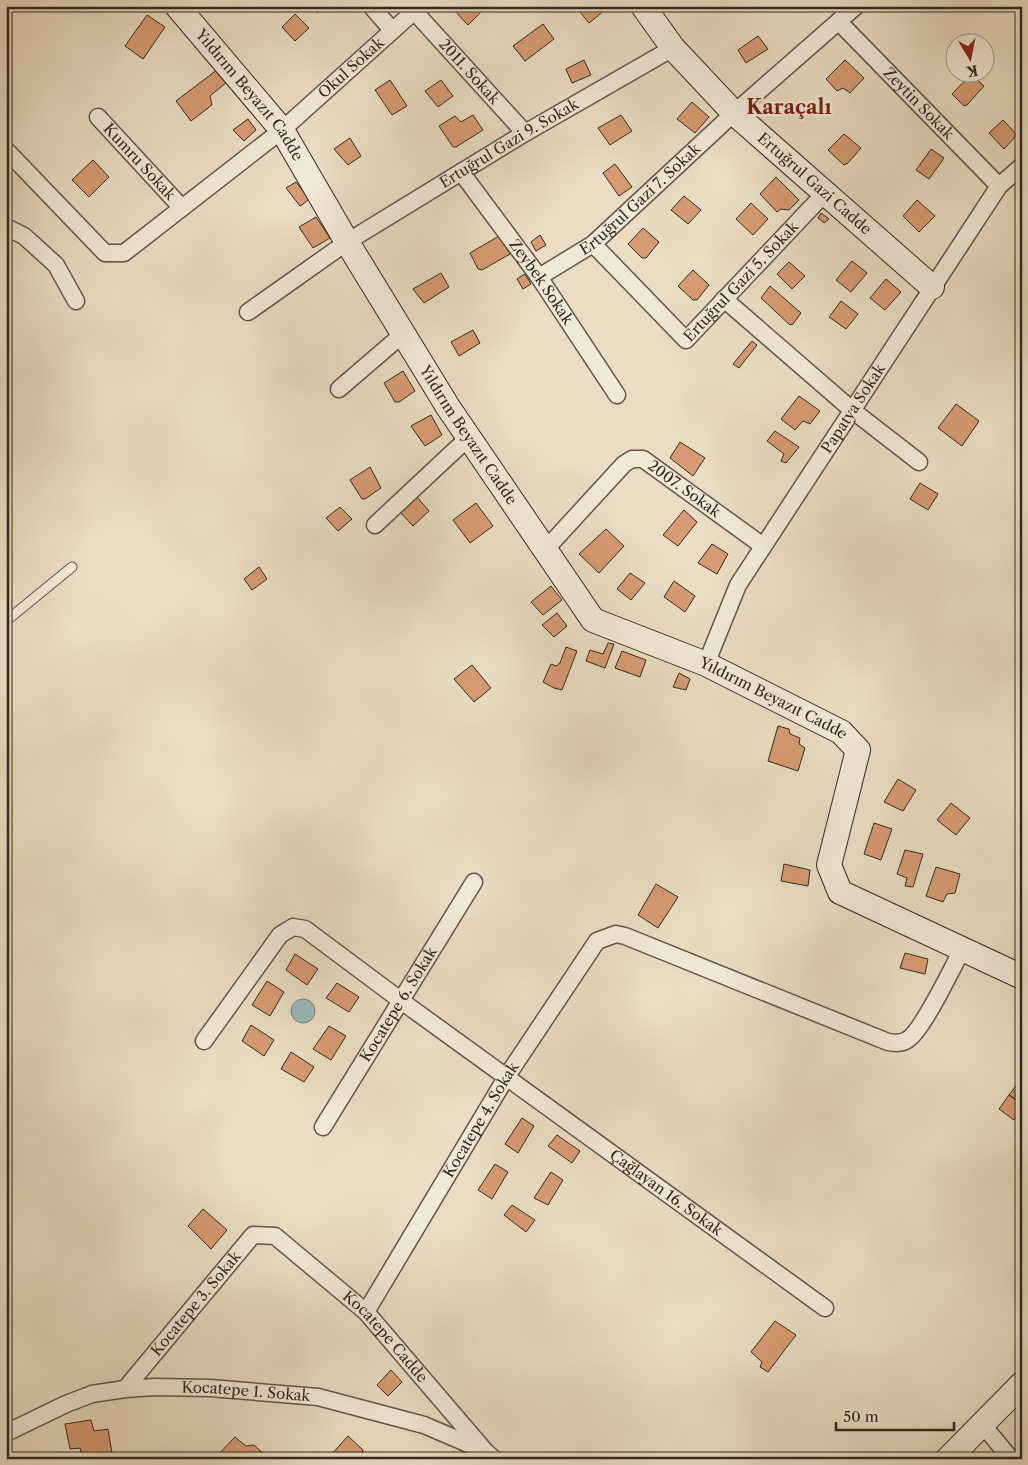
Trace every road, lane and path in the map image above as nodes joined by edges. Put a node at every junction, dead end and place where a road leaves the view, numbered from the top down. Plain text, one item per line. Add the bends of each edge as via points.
1 (178, 6) edge
2 (370, 6) edge
3 (643, 6) edge
4 (856, 6) edge
5 (417, 8) edge
6 (839, 22) junction
7 (392, 30) junction
8 (673, 48) junction
9 (734, 113) junction
10 (98, 117) dead end
11 (282, 130) junction
12 (525, 134) junction
13 (6, 150) edge
14 (1022, 166) edge
15 (461, 172) junction
16 (998, 186) junction
17 (825, 193) junction
18 (182, 208) junction
19 (6, 226) edge
20 (347, 242) junction
21 (593, 244) junction
22 (539, 277) junction
23 (932, 287) junction
24 (724, 298) junction
25 (76, 301) dead end
26 (248, 312) dead end
27 (403, 334) junction
28 (339, 389) dead end
29 (617, 395) dead end
30 (852, 410) junction
31 (469, 438) junction
32 (918, 462) dead end
33 (375, 525) dead end
34 (763, 546) junction
35 (545, 550) junction
36 (72, 567) dead end
37 (6, 621) edge
38 (706, 664) junction
39 (474, 882) dead end
40 (962, 950) junction
41 (1022, 978) edge
42 (401, 1000) junction
43 (204, 1041) dead end
44 (507, 1076) junction
45 (323, 1127) dead end
46 (275, 1236) joint
47 (825, 1308) dead end
48 (366, 1312) junction
49 (1022, 1384) edge
50 (125, 1389) junction
51 (982, 1424) junction
52 (6, 1433) edge
53 (489, 1455) edge
54 (948, 1459) edge
55 (1011, 1459) edge

1 - 11 street, Yıldırım Beyazıt Cadde
2 - 7 street
3 - 8 street, Ertuğrul Gazi Cadde
4 - 6 street, Ertuğrul Gazi 7. Sokak
5 - 7 street, Okul Sokak
5 - 12 street, 2011. Sokak
6 - 9 street, Ertuğrul Gazi 7. Sokak
6 - 16 street, Zeytin Sokak
7 - 11 street, Okul Sokak
8 - 9 street, Ertuğrul Gazi Cadde
8 - 12 street, Ertuğrul Gazi 9. Sokak
9 - 17 street, Ertuğrul Gazi Cadde
9 - 21 street, Ertuğrul Gazi 7. Sokak
10 - 18 street, Kumru Sokak
11 - 18 street, Okul Sokak
11 - 20 street, Yıldırım Beyazıt Cadde
12 - 15 street, Ertuğrul Gazi 9. Sokak
13 - 18 street, Okul Sokak via 105,253 124,253
14 - 16 street, Papatya Sokak
15 - 20 street, Ertuğrul Gazi 9. Sokak
15 - 22 street, Zeybek Sokak
16 - 23 street, Papatya Sokak
17 - 23 street, Ertuğrul Gazi Cadde
17 - 24 street, Ertuğrul Gazi 5. Sokak
19 - 25 street via 24,236 56,264
20 - 26 street, Ertuğrul Gazi 9. Sokak
20 - 27 street, Yıldırım Beyazıt Cadde
21 - 22 street, Ertuğrul Gazi 7. Sokak
21 - 24 street, Ertuğrul Gazi 5. Sokak via 686,340
22 - 29 street, Zeybek Sokak
23 - 30 street, Papatya Sokak
24 - 30 street
27 - 28 street
27 - 31 street, Yıldırım Beyazıt Cadde
30 - 32 street
30 - 34 street, Papatya Sokak
31 - 33 street
31 - 35 street, Yıldırım Beyazıt Cadde
34 - 35 street, 2007. Sokak via 643,459 632,459
34 - 38 street, Papatya Sokak via 738,585
35 - 38 street, Yıldırım Beyazıt Cadde via 593,620
36 - 37 lane
38 - 40 street, Yıldırım Beyazıt Cadde via 841,732 858,750 829,865 840,892
39 - 42 street, Kocatepe 6. Sokak
40 - 41 street
40 - 44 street, Kocatepe 4. Sokak via 922,1023 907,1041 898,1043 888,1042 616,934 597,942
42 - 43 street, Çağlayan 16. Sokak via 305,929 293,927 280,934
42 - 44 street, Çağlayan 16. Sokak
42 - 45 street, Kocatepe 6. Sokak
44 - 47 street, Çağlayan 16. Sokak
44 - 48 street, Kocatepe 4. Sokak
46 - 48 street, Kocatepe Cadde
46 - 50 street, Kocatepe 3. Sokak via 253,1235
48 - 53 street, Kocatepe Cadde
49 - 51 street
50 - 52 street, Kocatepe 1. Sokak via 92,1394
50 - 53 street, Kocatepe 1. Sokak via 210,1388 318,1397 424,1425
51 - 54 street
51 - 55 street

